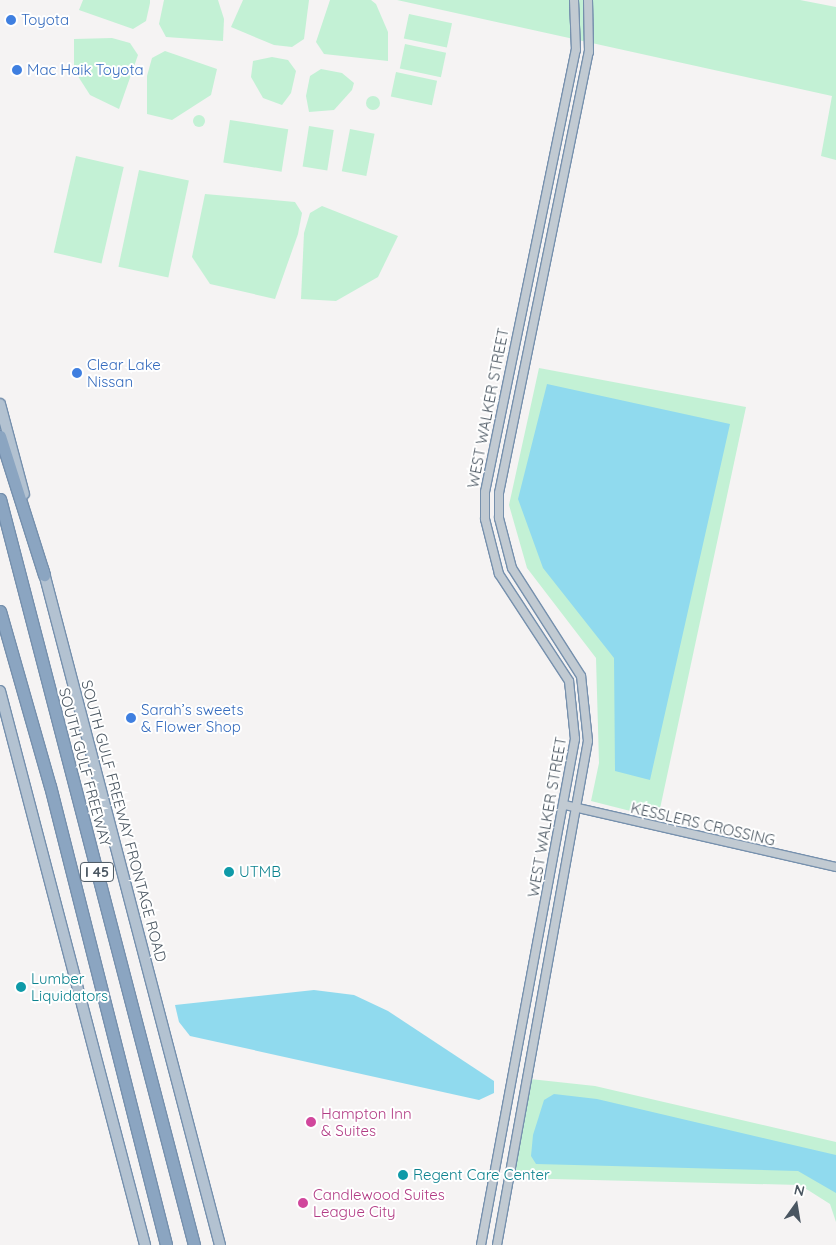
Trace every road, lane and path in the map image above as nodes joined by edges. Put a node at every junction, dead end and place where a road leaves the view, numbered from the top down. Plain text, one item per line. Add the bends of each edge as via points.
1 (574, 0) edge
2 (588, 0) edge
3 (0, 404) edge
4 (0, 436) edge
5 (0, 499) edge
6 (44, 575) junction
7 (0, 611) edge
8 (0, 691) edge
9 (565, 805) junction
10 (577, 808) junction
11 (836, 867) edge
12 (145, 1245) edge
13 (166, 1245) edge
14 (194, 1245) edge
15 (220, 1245) edge
16 (481, 1245) edge
17 (497, 1245) edge

1 - 9 street, WEST WALKER STREET via 576,50 485,492 485,519 499,574 569,681 576,720
2 - 10 street, WEST WALKER STREET via 589,52 499,493 499,518 512,568 582,676 589,719
3 - 6 main road, SOUTH GULF FREEWAY FRONTAGE ROAD
4 - 6 highway
5 - 14 highway, SOUTH GULF FREEWAY / I 45
6 - 15 main road, SOUTH GULF FREEWAY FRONTAGE ROAD
7 - 13 highway, I 45 via 50,786
8 - 12 main road
9 - 10 street, KESSLERS CROSSING
9 - 16 street, WEST WALKER STREET
10 - 11 street, KESSLERS CROSSING
10 - 17 street, WEST WALKER STREET

